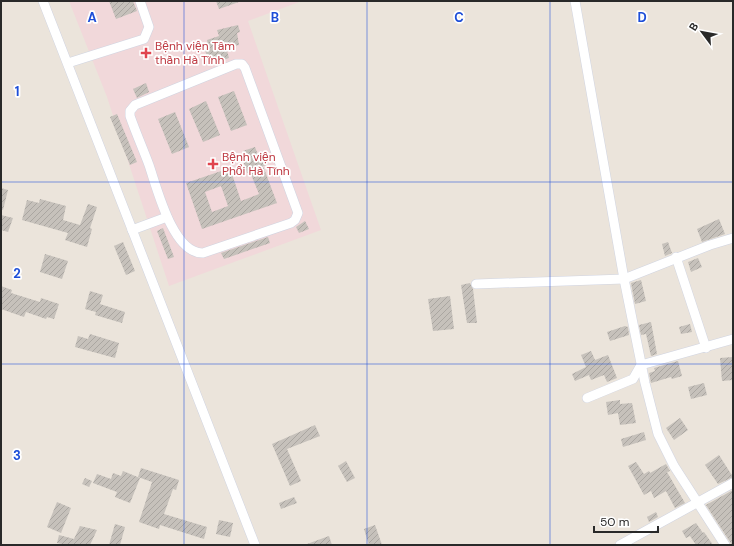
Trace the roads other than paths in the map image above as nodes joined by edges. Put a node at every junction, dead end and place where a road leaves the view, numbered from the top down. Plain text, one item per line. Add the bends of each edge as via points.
1 (43, 1) edge
2 (140, 1) edge
3 (575, 1) edge
4 (68, 63) junction
5 (167, 216) junction
6 (132, 230) junction
7 (733, 238) edge
8 (676, 257) junction
9 (624, 279) junction
10 (476, 284) dead end
11 (733, 339) edge
12 (706, 348) junction
13 (641, 365) junction
14 (587, 398) dead end
15 (733, 483) edge
16 (698, 503) junction
17 (255, 545) edge
18 (620, 545) edge
19 (725, 545) edge

1 - 4 street
2 - 4 street via 149,27 144,39
3 - 9 street
4 - 6 street
5 - 5 street via 130,116 131,108 236,64 242,64 298,210 297,216 291,223 198,253 186,246
5 - 6 street
6 - 17 street
7 - 8 street
8 - 9 street
8 - 12 street
9 - 10 street
9 - 13 street
11 - 12 street
12 - 13 street
13 - 14 street via 633,379
13 - 16 street via 658,434 674,466
15 - 16 street
16 - 18 street
16 - 19 street

